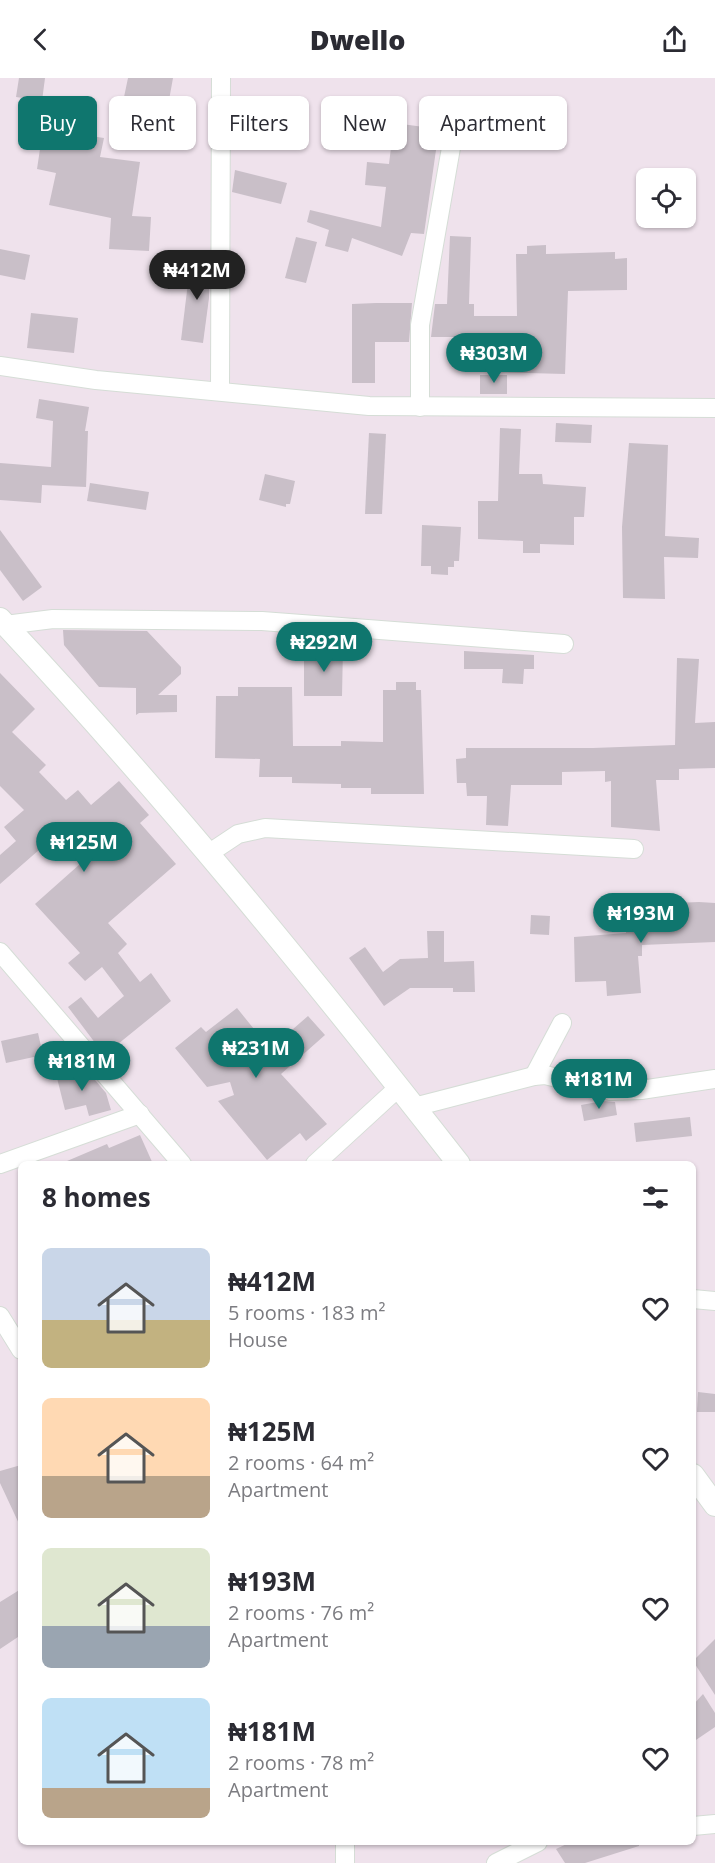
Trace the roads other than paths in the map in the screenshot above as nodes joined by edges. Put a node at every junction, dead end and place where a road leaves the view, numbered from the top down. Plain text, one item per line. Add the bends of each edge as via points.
1 (221, 78) edge
2 (451, 150) edge
3 (0, 366) edge
4 (220, 391) junction
5 (420, 407) junction
6 (715, 408) edge
7 (2, 622) edge
8 (564, 645) dead end
9 (634, 849) dead end
10 (208, 854) junction
11 (0, 952) edge
12 (562, 1023) dead end
13 (534, 1076) junction
14 (715, 1078) edge
15 (399, 1087) junction
16 (414, 1107) junction
17 (140, 1114) junction
18 (180, 1161) edge
19 (318, 1161) edge
20 (457, 1161) edge
21 (0, 1164) edge
22 (696, 1299) edge
23 (715, 1301) edge
24 (0, 1316) edge
25 (18, 1345) edge
26 (696, 1479) edge
27 (715, 1505) edge
28 (715, 1824) edge
29 (696, 1826) edge
30 (345, 1845) edge
31 (532, 1845) edge
32 (345, 1863) edge
33 (496, 1863) edge

1 - 4 street
2 - 5 street via 420,325
3 - 4 street via 96,380
4 - 5 street via 369,406
5 - 6 street
7 - 8 street via 262,621
7 - 10 street via 85,710
9 - 10 street via 265,828 238,834
10 - 15 street
11 - 17 street
12 - 13 street
13 - 14 street via 610,1091
13 - 16 street
15 - 16 street
15 - 19 street
16 - 20 street
17 - 18 street
17 - 21 street
22 - 23 street
24 - 25 street
26 - 27 street
28 - 29 street
30 - 32 street
31 - 33 street

